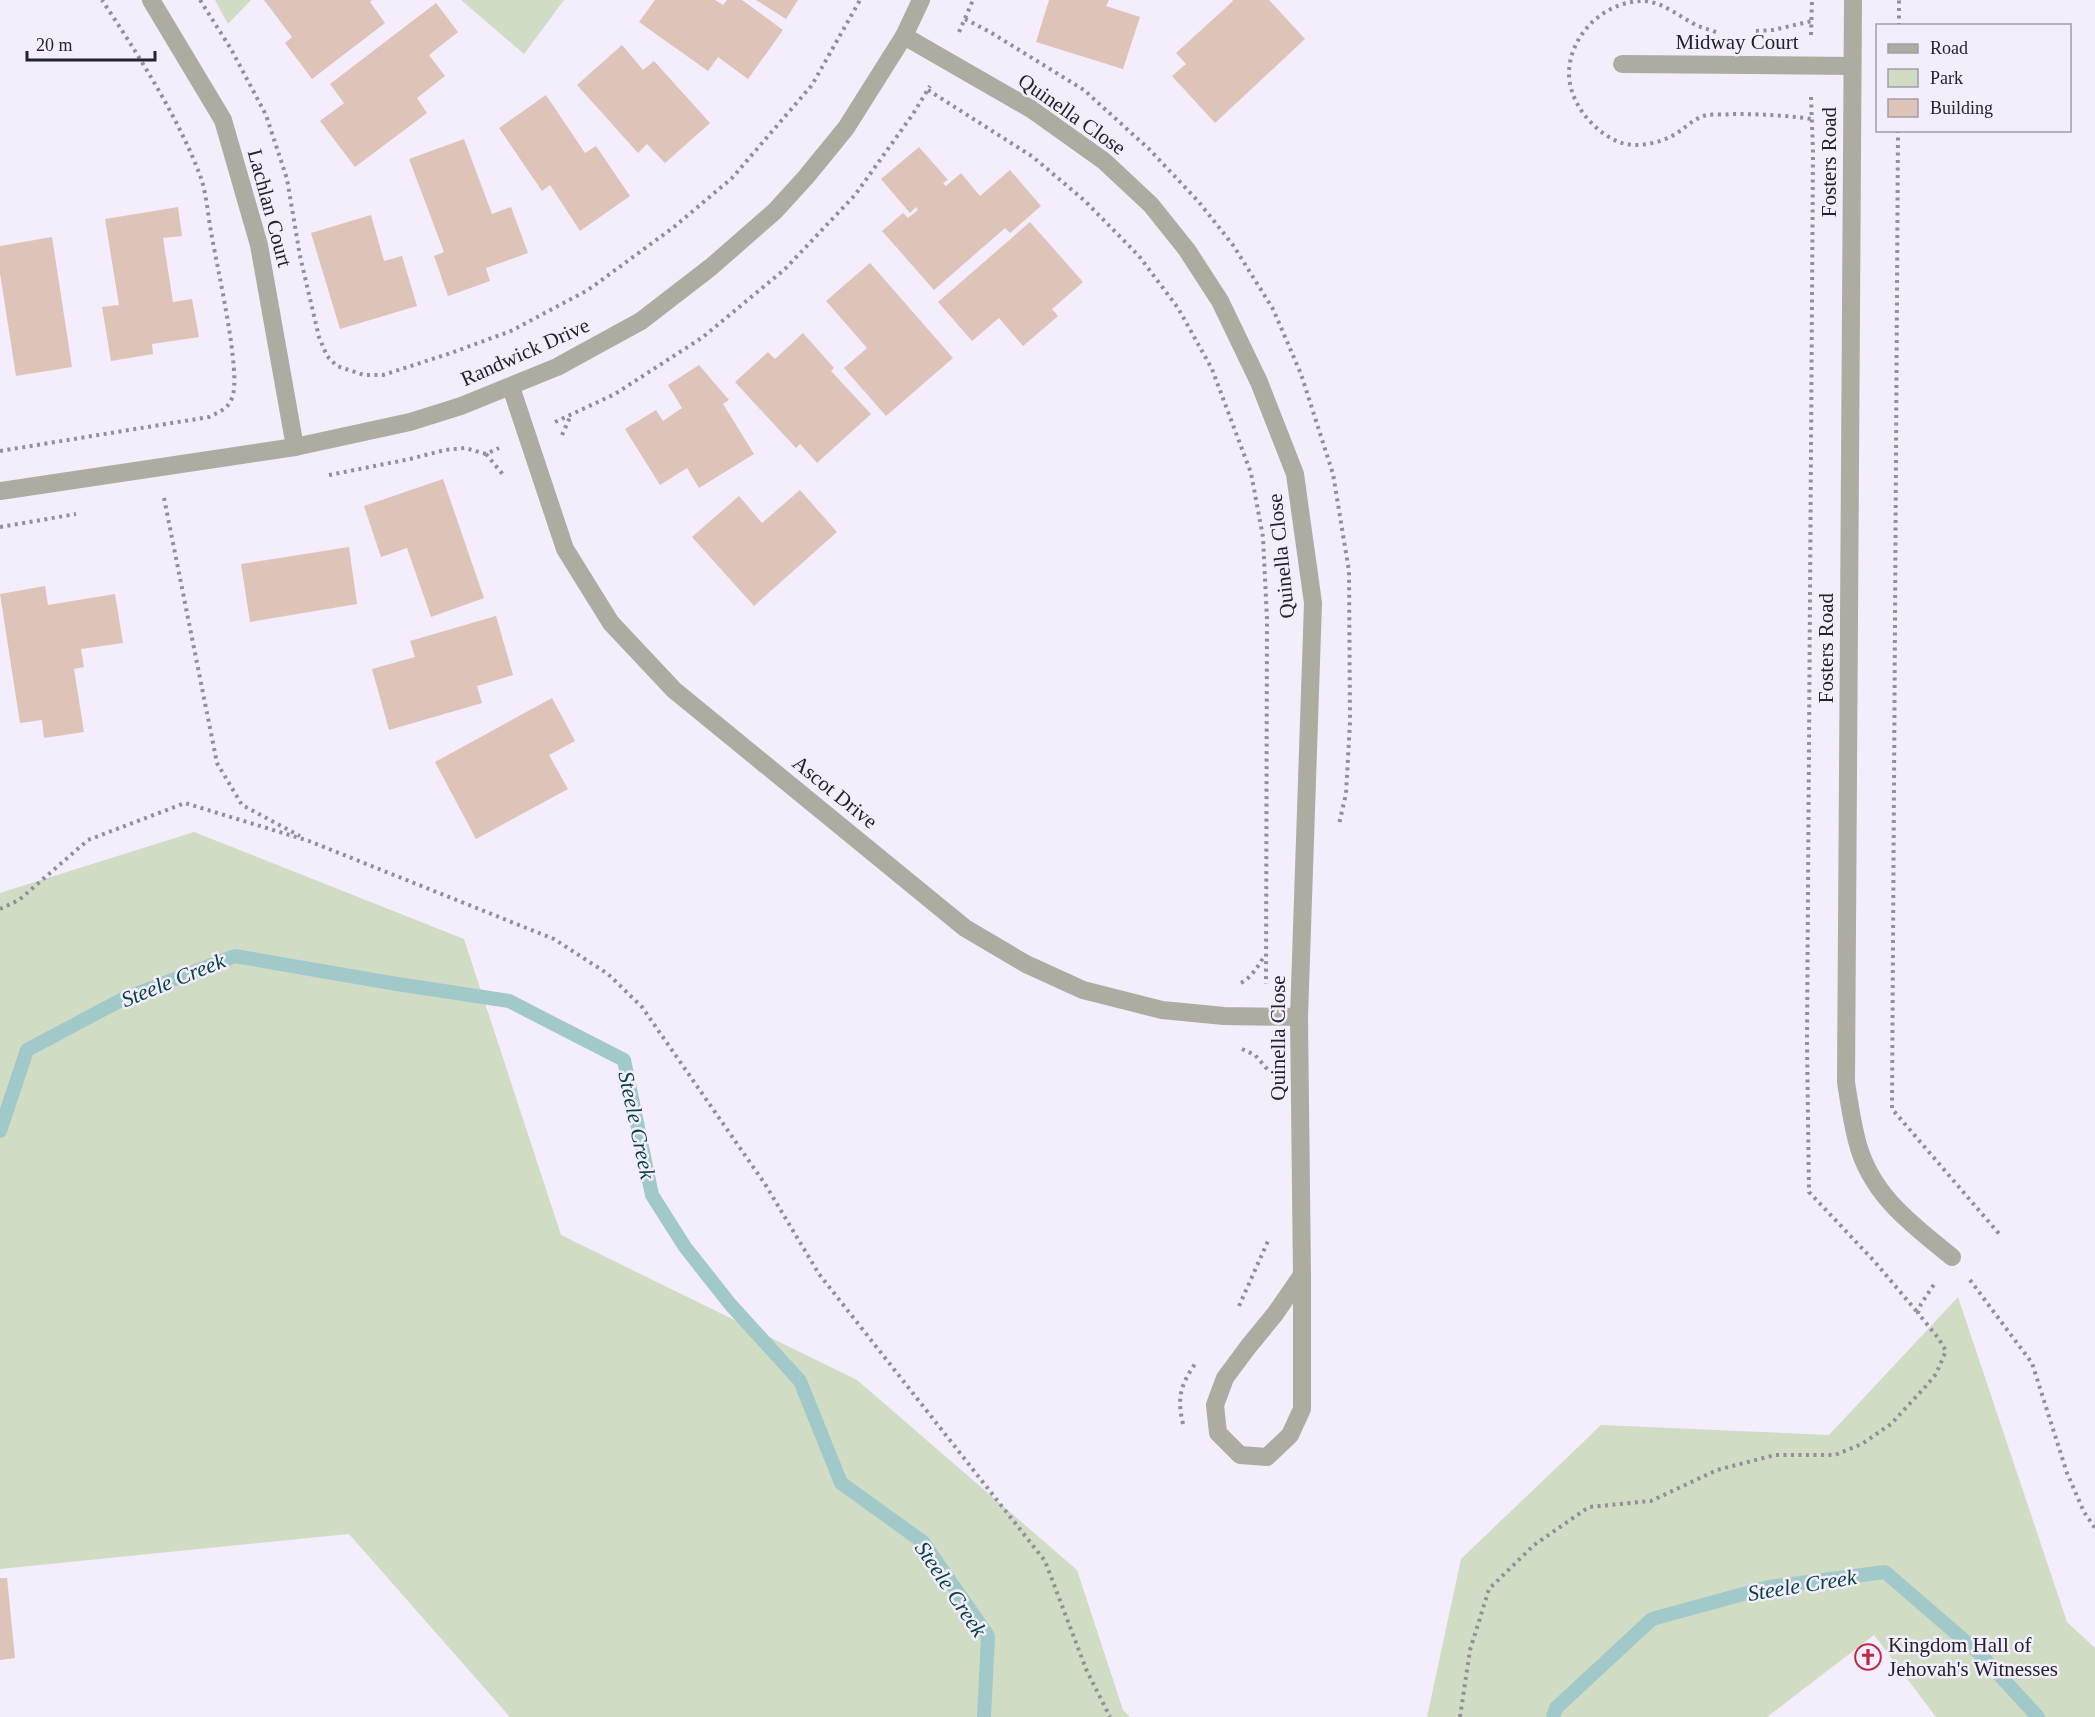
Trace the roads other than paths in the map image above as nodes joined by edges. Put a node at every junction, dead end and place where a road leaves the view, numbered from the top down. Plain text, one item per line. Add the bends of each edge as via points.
1 (151, 0) edge
2 (921, 0) edge
3 (1852, 0) edge
4 (904, 36) junction
5 (1622, 64) dead end
6 (1852, 66) junction
7 (511, 387) junction
8 (295, 447) junction
9 (0, 491) edge
10 (1299, 1017) junction
11 (1952, 1257) road end
12 (1302, 1275) junction

1 - 8 street, Lachlan Court via 223,120 260,245
2 - 4 street, Randwick Drive
3 - 6 street, Fosters Road
4 - 7 street, Randwick Drive via 846,128 775,211 743,240 641,321 558,367
4 - 10 street, Quinella Close via 1031,109 1104,161 1151,205 1220,301 1259,382 1295,474 1313,603
5 - 6 street, Midway Court
6 - 11 street, Fosters Road via 1846,1082 1857,1143 1877,1187 1910,1224
7 - 8 street, Randwick Drive via 410,422
7 - 10 street, Ascot Drive via 565,549 611,623 674,690 965,928 1026,964 1083,990 1162,1010
8 - 9 street, Randwick Drive
10 - 12 street, Quinella Close
12 - 12 street, Quinella Close via 1302,1409 1290,1435 1267,1457 1240,1455 1218,1433 1215,1405 1225,1378

